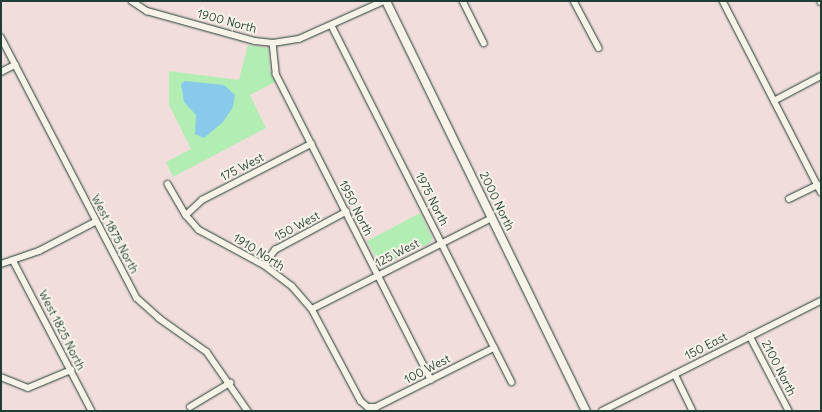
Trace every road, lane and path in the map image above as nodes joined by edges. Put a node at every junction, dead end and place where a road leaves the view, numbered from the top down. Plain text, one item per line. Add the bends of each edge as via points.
1 (132, 1) edge
2 (385, 1) edge
3 (463, 1) edge
4 (574, 1) edge
5 (723, 1) edge
6 (332, 26) junction
7 (1, 37) edge
8 (273, 43) junction
9 (484, 43) dead end
10 (599, 48) dead end
11 (15, 65) junction
12 (1, 72) edge
13 (821, 76) edge
14 (774, 101) junction
15 (311, 144) junction
16 (168, 184) dead end
17 (818, 185) junction
18 (821, 192) edge
19 (789, 200) dead end
20 (346, 212) junction
21 (186, 215) junction
22 (492, 218) junction
23 (95, 222) junction
24 (442, 243) junction
25 (13, 260) junction
26 (1, 264) edge
27 (264, 265) junction
28 (378, 276) junction
29 (821, 301) edge
30 (312, 309) junction
31 (750, 336) junction
32 (494, 348) junction
33 (71, 370) junction
34 (675, 374) junction
35 (1, 377) edge
36 (431, 380) junction
37 (512, 382) dead end
38 (230, 383) junction
39 (190, 407) dead end
40 (368, 407) joint
41 (92, 411) edge
42 (248, 411) edge
43 (586, 411) edge
44 (602, 411) edge
45 (693, 411) edge
46 (789, 411) edge

1 - 8 street, 1900 North via 147,11 255,41
2 - 6 street, 1900 North
2 - 22 street, 2000 North
3 - 9 street
4 - 10 street
5 - 14 street
6 - 8 street, 1900 North via 299,39
6 - 24 street, 1975 North
7 - 11 street, West 1875 North
8 - 15 street, 1950 North via 276,74
11 - 12 street
11 - 23 street, West 1875 North
13 - 14 street
14 - 17 street
15 - 20 street, 1950 North
15 - 21 street, 175 West via 202,200
16 - 21 street, 1910 North
17 - 18 street
17 - 19 street
20 - 27 street, 150 West via 275,250
20 - 28 street, 1950 North
21 - 27 street, 1910 North via 199,230
22 - 24 street, 125 West
22 - 43 street, 2000 North
23 - 25 street via 39,251
23 - 38 street, West 1875 North via 137,298 159,318 207,352
24 - 28 street, 125 West
24 - 32 street, 1975 North
25 - 26 street
25 - 33 street, West 1825 North
27 - 30 street, 1910 North via 292,286
28 - 30 street, 125 West
28 - 36 street, 1950 North
29 - 31 street, 150 East
30 - 40 street, 1910 North via 361,401
31 - 34 street, 150 East
31 - 46 street, 2100 North
32 - 36 street, 100 West
32 - 37 street, 1975 North
33 - 35 street via 28,388
33 - 41 street, West 1825 North
34 - 44 street, 150 East
34 - 45 street
36 - 40 street, 100 West via 376,407
38 - 39 street
38 - 42 street, West 1875 North

